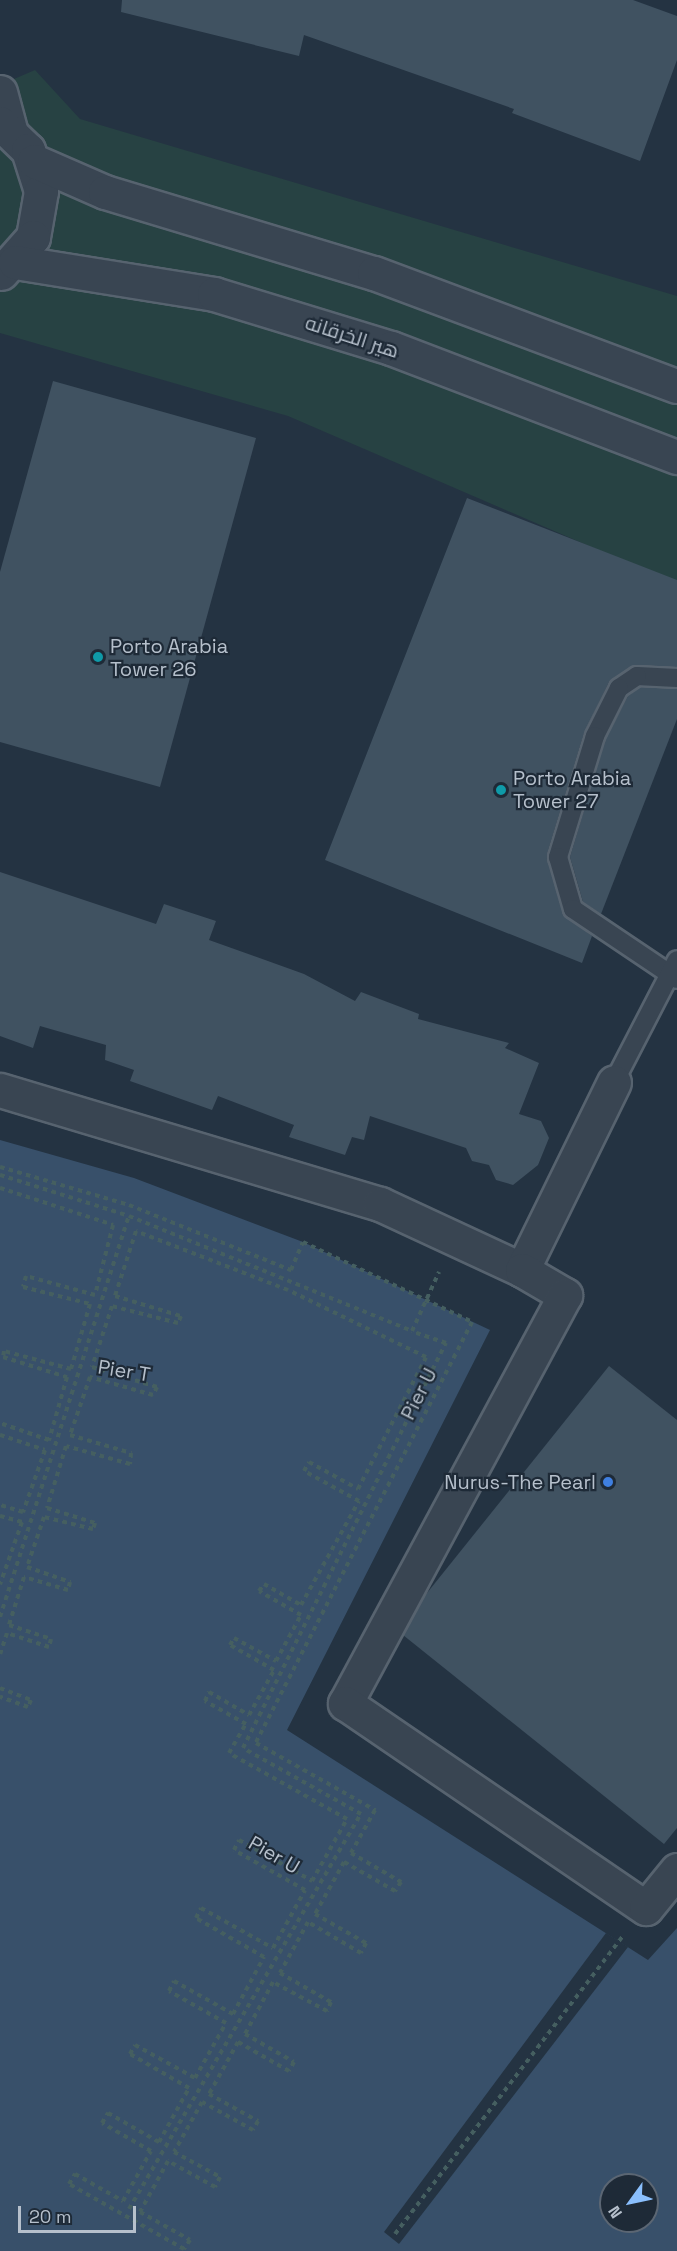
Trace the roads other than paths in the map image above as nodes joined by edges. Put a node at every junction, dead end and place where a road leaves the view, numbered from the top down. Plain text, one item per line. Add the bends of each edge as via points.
1 (0, 92) edge
2 (5, 127) edge
3 (34, 161) junction
4 (8, 268) edge
5 (677, 386) edge
6 (677, 457) edge
7 (677, 678) edge
8 (674, 971) edge
9 (614, 1082) joint
10 (0, 1090) edge
11 (522, 1270) junction
12 (677, 1870) edge

1 - 2 street
2 - 3 street
3 - 4 street via 41,191 39,222
3 - 5 street via 105,192 374,273
4 - 6 street, هير الخرقانه via 214,294 391,348
7 - 8 lane via 637,676 619,688 595,736 558,857 573,909
8 - 9 lane
9 - 11 street
10 - 11 street via 380,1204
11 - 12 street via 566,1295 345,1702 646,1908

